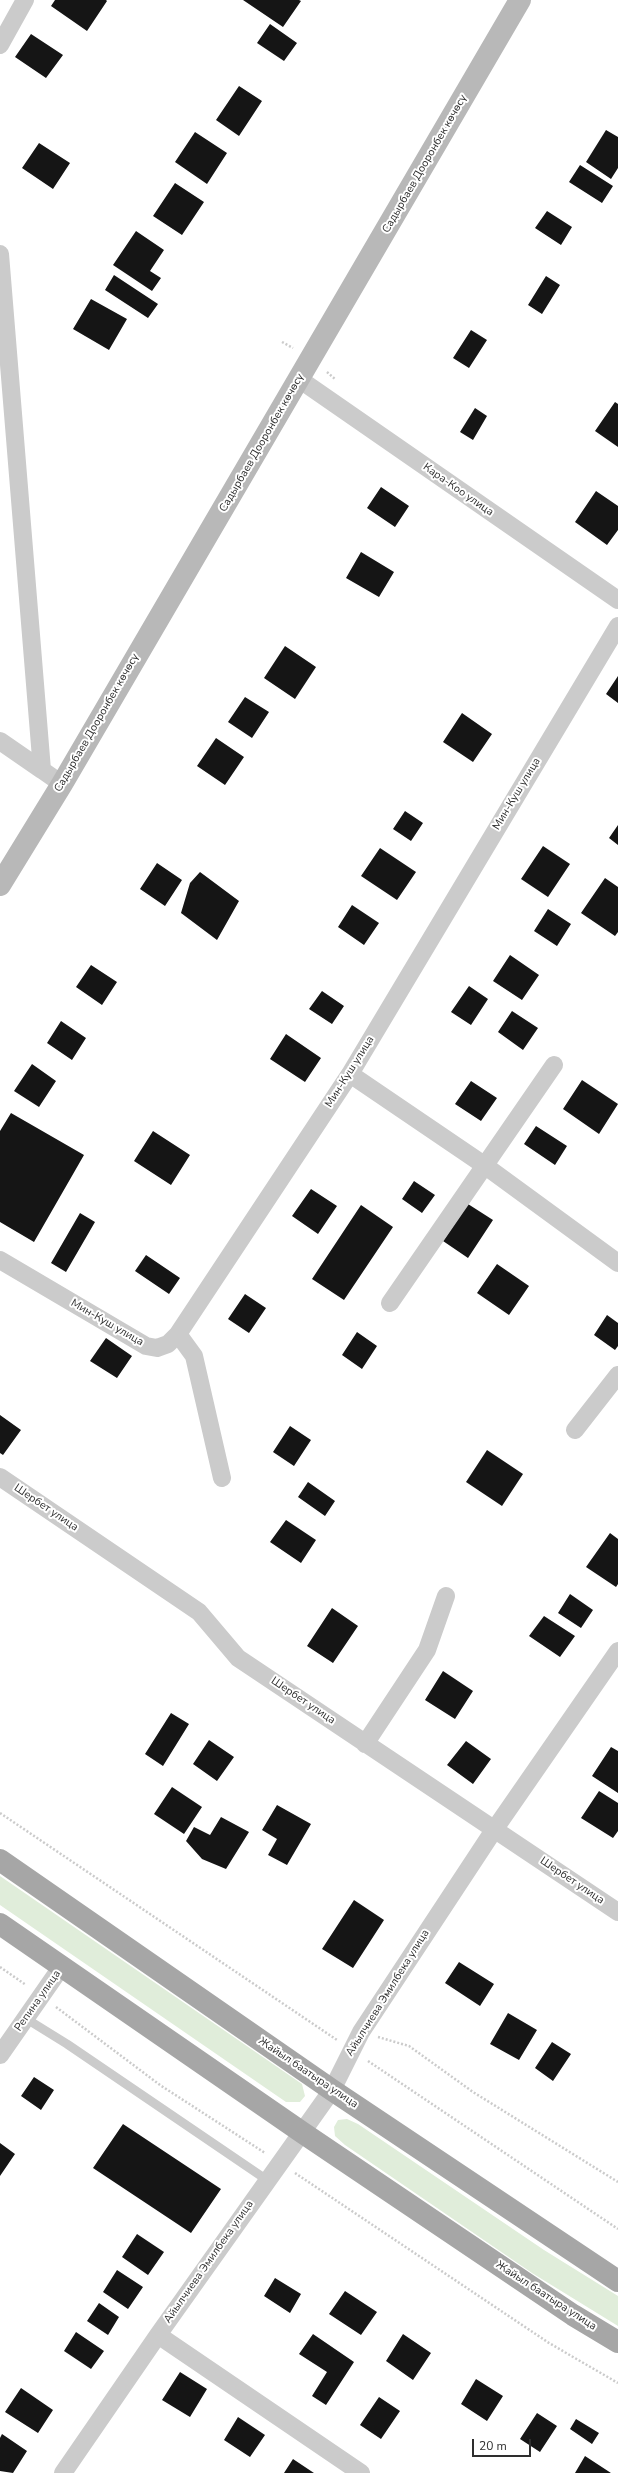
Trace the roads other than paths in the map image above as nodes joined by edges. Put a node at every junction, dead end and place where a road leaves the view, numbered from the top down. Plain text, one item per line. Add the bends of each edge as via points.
1 (25, 0) edge
2 (520, 0) edge
3 (0, 45) edge
4 (0, 254) edge
5 (299, 379) junction
6 (618, 600) edge
7 (618, 626) edge
8 (0, 741) edge
9 (42, 770) junction
10 (62, 784) junction
11 (0, 885) edge
12 (554, 1065) dead end
13 (350, 1074) junction
14 (484, 1165) junction
15 (0, 1260) edge
16 (618, 1263) edge
17 (390, 1303) dead end
18 (178, 1334) junction
19 (618, 1375) edge
20 (575, 1430) dead end
21 (0, 1477) edge
22 (222, 1478) dead end
23 (446, 1596) dead end
24 (618, 1651) edge
25 (365, 1744) junction
26 (494, 1830) junction
27 (0, 1860) edge
28 (618, 1912) edge
29 (0, 1924) edge
30 (62, 1966) junction
31 (25, 2018) junction
32 (0, 2054) edge
33 (332, 2090) junction
34 (303, 2133) junction
35 (267, 2180) junction
36 (618, 2281) edge
37 (158, 2335) junction
38 (618, 2342) edge
39 (63, 2473) edge
40 (361, 2473) edge

1 - 3 street
2 - 5 main road, Садырбаев Дооронбек көчөсү
4 - 9 street
5 - 6 street, Кара-Коо улица
5 - 10 main road, Садырбаев Дооронбек көчөсү
7 - 13 street, Мин-Куш улица
8 - 9 street
9 - 10 street
10 - 11 main road, Садырбаев Дооронбек көчөсү
12 - 14 street
13 - 14 street
13 - 18 street, Мин-Куш улица
14 - 16 street
14 - 17 street
15 - 18 street, Мин-Куш улица via 146,1346 157,1348 168,1344
18 - 22 street via 194,1356
19 - 20 street
21 - 25 street, Шербет улица via 199,1612 238,1658
23 - 25 street via 427,1650
24 - 26 street, Айылчиева Эмилбека улица
25 - 26 street, Шербет улица
26 - 28 street, Шербет улица
26 - 33 street, Айылчиева Эмилбека улица via 360,2032
27 - 33 main road, Жайыл баатыра улица
29 - 30 main road, Жайыл баатыра улица
30 - 31 street, Репина улица
30 - 34 main road, Жайыл баатыра улица
31 - 32 street, Репина улица
31 - 35 lane
33 - 34 street, Айылчиева Эмилбека улица
33 - 36 main road, Жайыл баатыра улица
34 - 35 street, Айылчиева Эмилбека улица
34 - 38 main road, Жайыл баатыра улица via 573,2315
35 - 37 street, Айылчиева Эмилбека улица
37 - 39 street, Айылчиева Эмилбека улица
37 - 40 street

